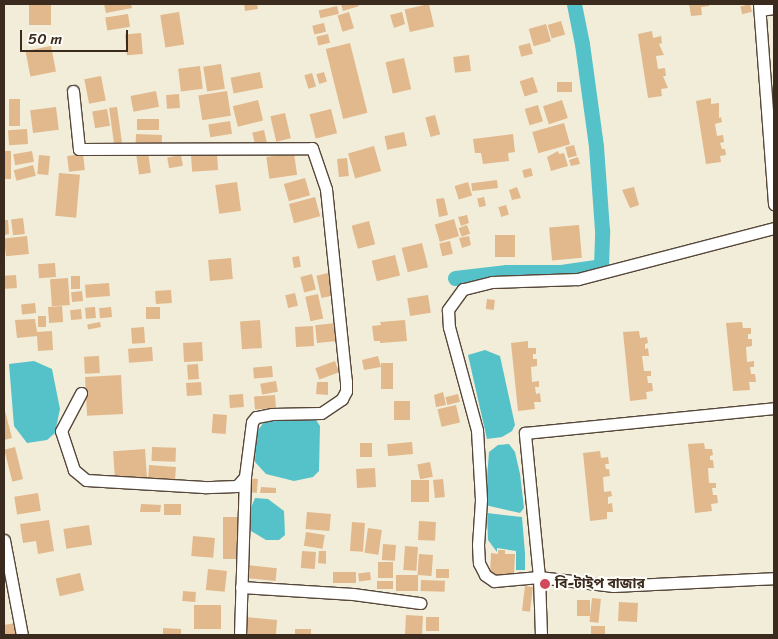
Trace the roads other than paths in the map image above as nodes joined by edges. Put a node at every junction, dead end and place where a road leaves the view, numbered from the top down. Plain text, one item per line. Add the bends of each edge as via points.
1 (760, 7) edge
2 (774, 8) edge
3 (73, 91) dead end
4 (774, 204) edge
5 (774, 228) edge
6 (81, 393) dead end
7 (774, 408) edge
8 (245, 477) junction
9 (4, 540) edge
10 (539, 577) junction
11 (774, 578) edge
12 (241, 587) junction
13 (420, 603) dead end
14 (22, 635) edge
15 (240, 635) edge
16 (541, 635) edge

1 - 2 street
1 - 4 street
3 - 8 street via 79,149 312,148 326,189 346,391 342,399 321,413 256,417 252,422
5 - 10 street via 578,279 492,282 463,289 448,310 449,327 477,430 481,500 479,564 485,575 494,581
6 - 8 street via 61,431 74,470 86,480 212,487 237,486
7 - 10 street via 526,433
8 - 12 street
9 - 14 street
10 - 11 street via 613,586
10 - 16 street
12 - 13 street via 353,594
12 - 15 street

